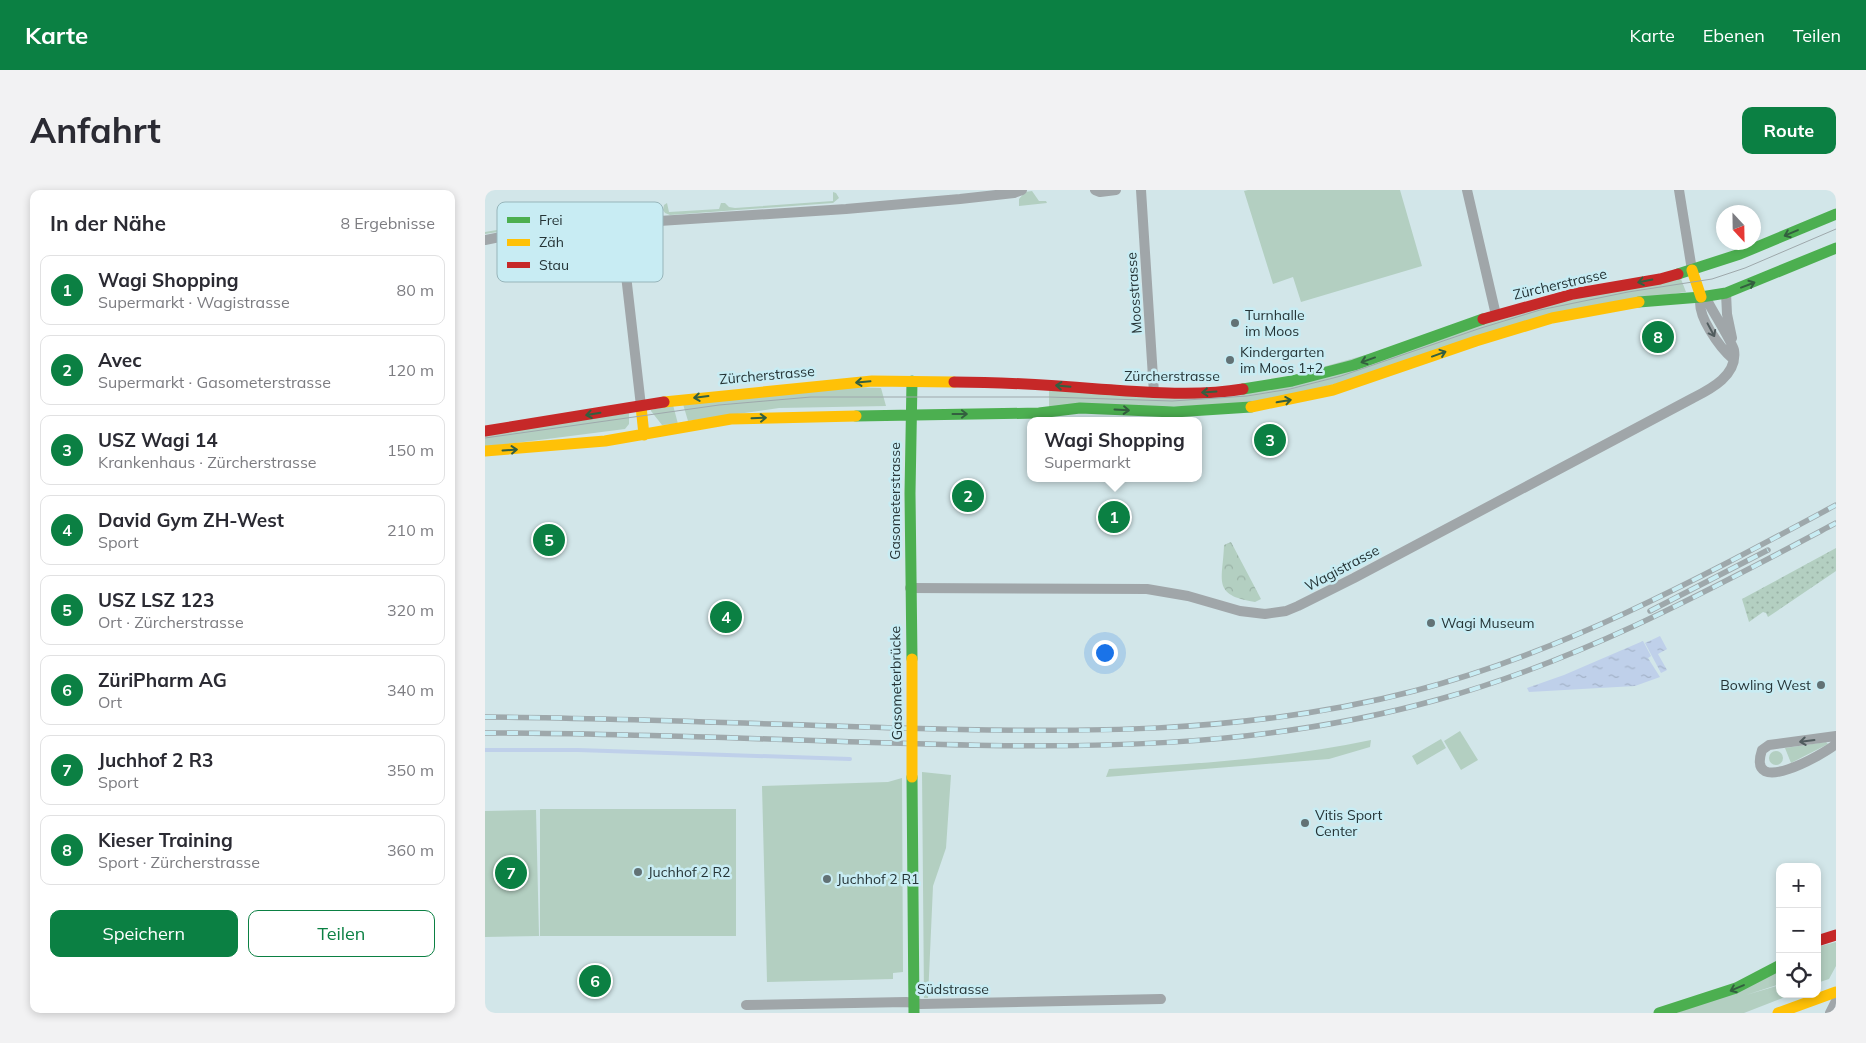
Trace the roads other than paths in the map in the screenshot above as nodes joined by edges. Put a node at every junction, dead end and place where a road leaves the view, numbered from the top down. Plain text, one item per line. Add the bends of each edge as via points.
1 (1022, 190) edge
2 (1095, 190) edge
3 (1116, 190) edge
4 (1141, 190) edge
5 (1467, 190) edge
6 (1679, 190) edge
7 (1836, 214) edge
8 (663, 220) edge
9 (1836, 248) edge
10 (1692, 270) junction
11 (627, 282) edge
12 (1726, 293) junction
13 (1701, 297) junction
14 (1497, 315) junction
15 (1734, 354) junction
16 (912, 381) junction
17 (1154, 394) junction
18 (641, 406) junction
19 (911, 415) junction
20 (485, 431) edge
21 (644, 435) junction
22 (485, 451) edge
23 (910, 588) junction
24 (1836, 736) edge
25 (1836, 744) edge
26 (1836, 935) edge
27 (1821, 940) edge
28 (1776, 967) edge
29 (1836, 992) edge
30 (1161, 999) dead end
31 (1836, 1001) edge
32 (746, 1005) dead end
33 (914, 1008) edge
34 (1659, 1013) edge
35 (1778, 1013) edge
36 (1830, 1013) edge

1 - 8 street via 846,209
2 - 3 street
4 - 17 street, Moosstrasse
5 - 14 street
6 - 10 street
7 -> 10 main road, Zürcherstrasse
12 -> 9 main road
10 - 13 main road
10 -> 14 main road, Zürcherstrasse via 1573,294
11 - 18 street
12 - 13 main road
12 - 15 street
13 - 15 street via 1708,302
19 -> 13 main road via 1039,413 1080,408 1174,412 1253,407 1333,390 1552,318 1629,303
14 -> 17 main road, Zürcherstrasse via 1354,365 1292,382 1207,393
15 - 23 street, Wagistrasse via 1726,376 1704,392 1323,595 1286,610 1254,614 1188,596 1139,589
17 -> 16 main road, Zürcherstrasse via 1006,382
16 -> 18 main road, Zürcherstrasse via 788,388
16 - 19 main road, Gasometerstrasse
18 -> 20 main road, Zürcherstrasse
18 - 21 main road
21 -> 19 main road via 731,419
19 - 23 main road, Gasometerstrasse
22 -> 21 main road via 555,447
23 - 33 main road, Gasometerbrücke, bridge
24 -> 25 street via 1769,746 1762,750 1760,761 1765,771 1780,772
26 - 27 main road
28 -> 34 main road via 1736,988
29 - 35 main road
30 - 33 street, Südstrasse
31 - 36 street
32 - 33 street, Südstrasse

